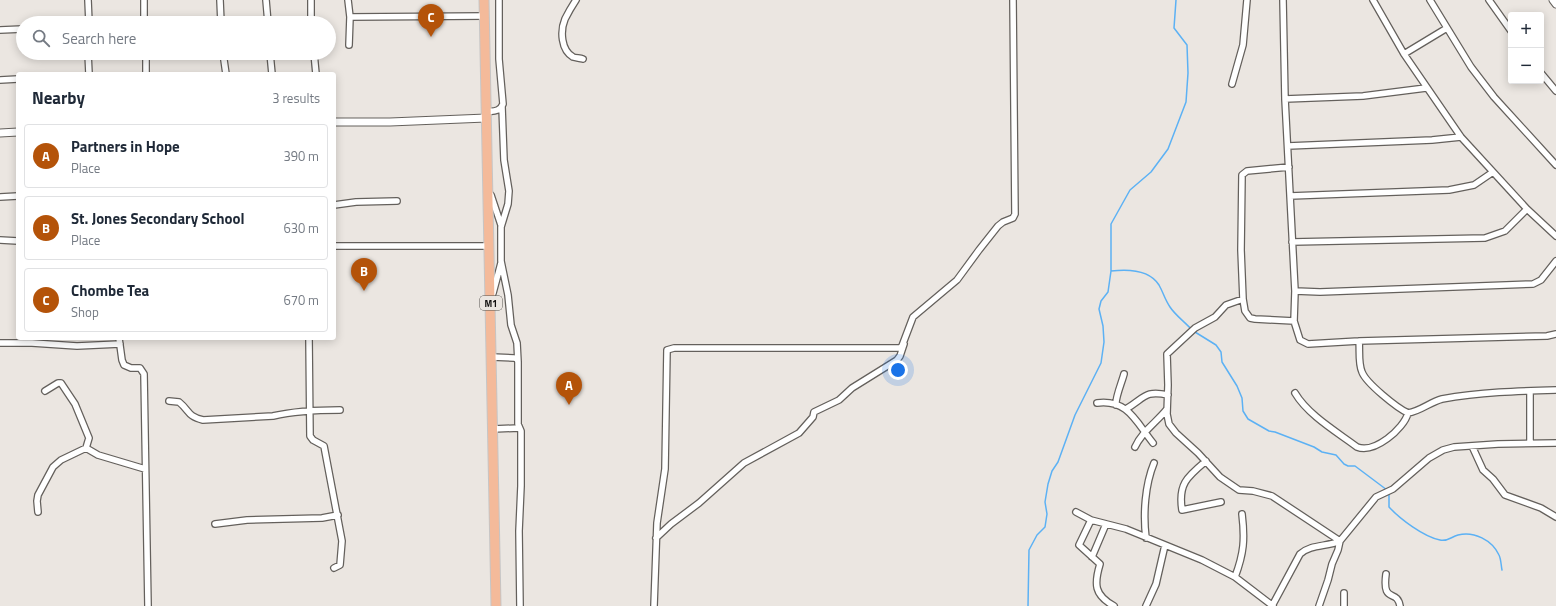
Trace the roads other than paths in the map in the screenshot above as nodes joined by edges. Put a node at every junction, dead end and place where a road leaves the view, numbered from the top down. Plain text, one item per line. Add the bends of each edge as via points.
1 (88, 0) edge
2 (144, 0) edge
3 (220, 0) edge
4 (266, 0) edge
5 (311, 0) edge
6 (348, 0) edge
7 (484, 0) edge
8 (499, 0) edge
9 (576, 0) edge
10 (1013, 0) edge
11 (1247, 0) edge
12 (1283, 0) edge
13 (1373, 0) edge
14 (1430, 0) edge
15 (1489, 0) edge
16 (1554, 0) edge
17 (1556, 4) edge
18 (89, 16) edge
19 (144, 16) edge
20 (221, 16) edge
21 (267, 16) edge
22 (311, 16) edge
23 (350, 16) junction
24 (484, 16) junction
25 (1508, 27) edge
26 (1447, 28) junction
27 (16, 29) edge
28 (0, 30) edge
29 (349, 45) dead end
30 (1404, 54) junction
31 (583, 59) dead end
32 (88, 60) edge
33 (146, 60) edge
34 (224, 60) edge
35 (271, 60) edge
36 (315, 60) edge
37 (89, 72) edge
38 (146, 72) edge
39 (226, 72) edge
40 (272, 72) edge
41 (316, 72) edge
42 (1544, 77) edge
43 (16, 79) edge
44 (0, 80) edge
45 (1232, 84) dead end
46 (1426, 88) junction
47 (1556, 91) edge
48 (1285, 99) junction
49 (502, 107) junction
50 (486, 115) junction
51 (336, 122) edge
52 (16, 132) edge
53 (0, 133) edge
54 (1461, 137) junction
55 (1288, 146) junction
56 (1556, 165) edge
57 (1289, 167) junction
58 (1493, 172) junction
59 (488, 179) junction
60 (16, 196) edge
61 (1290, 196) junction
62 (0, 197) edge
63 (397, 201) dead end
64 (336, 205) edge
65 (1527, 209) junction
66 (502, 227) junction
67 (1556, 236) edge
68 (0, 240) edge
69 (16, 241) edge
70 (1292, 242) junction
71 (336, 246) edge
72 (490, 246) junction
73 (502, 261) junction
74 (1556, 261) edge
75 (1295, 291) junction
76 (1243, 299) junction
77 (491, 304) junction
78 (1294, 321) junction
79 (1556, 334) edge
80 (309, 340) edge
81 (119, 341) edge
82 (1359, 341) junction
83 (0, 343) edge
84 (904, 344) junction
85 (492, 357) junction
86 (518, 362) junction
87 (1124, 374) dead end
88 (1556, 390) edge
89 (45, 391) dead end
90 (1530, 391) junction
91 (1295, 393) dead end
92 (1168, 395) junction
93 (169, 401) dead end
94 (1097, 403) dead end
95 (1116, 404) junction
96 (1126, 409) junction
97 (1167, 409) junction
98 (340, 410) dead end
99 (309, 411) junction
100 (1408, 412) junction
101 (519, 428) junction
102 (493, 429) junction
103 (1144, 432) junction
104 (1153, 443) dead end
105 (1530, 443) junction
106 (1556, 443) edge
107 (1472, 446) junction
108 (1135, 447) dead end
109 (86, 448) junction
110 (1206, 462) junction
111 (1154, 463) dead end
112 (145, 469) junction
113 (1221, 502) dead end
114 (38, 512) dead end
115 (1076, 512) dead end
116 (1242, 514) dead end
117 (338, 515) junction
118 (1556, 516) edge
119 (1091, 520) junction
120 (215, 524) dead end
121 (1106, 524) junction
122 (656, 538) junction
123 (1146, 538) junction
124 (1340, 541) junction
125 (1165, 545) junction
126 (1092, 557) junction
127 (334, 568) dead end
128 (1386, 574) dead end
129 (1235, 577) junction
130 (1344, 593) dead end
131 (148, 606) edge
132 (496, 606) edge
133 (520, 606) edge
134 (654, 606) edge
135 (1114, 606) edge
136 (1146, 606) edge
137 (1273, 606) edge
138 (1319, 606) edge
139 (1344, 606) edge
140 (1400, 606) edge

1 - 18 street
2 - 19 street
3 - 20 street
4 - 21 street
5 - 22 street
6 - 23 street
7 - 24 highway, M1
8 - 49 street
9 - 31 street via 565,20 562,39 565,48 573,57
10 - 84 street via 1015,214 998,226 957,280 913,317
11 - 45 street via 1243,45
12 - 48 street
13 - 30 street
14 - 26 street
15 - 25 street
16 - 17 street
23 - 24 street
23 - 29 street
24 - 50 highway, M1
26 - 30 street
26 - 56 street via 1471,67 1494,97
27 - 28 street
30 - 46 street
32 - 37 street
33 - 38 street
34 - 39 street
35 - 40 street
36 - 41 street
42 - 47 street
43 - 44 street
46 - 48 street via 1363,96
46 - 54 street
48 - 55 street
49 - 50 street
49 - 66 street via 504,160 509,198
50 - 51 street via 390,122
50 - 59 highway, M1
52 - 53 street
54 - 55 street
54 - 58 street
55 - 57 street
57 - 61 street
57 - 76 street via 1247,171 1241,179
58 - 61 street via 1474,185 1449,190
58 - 65 street
59 - 66 street
59 - 72 highway, M1
60 - 62 street
61 - 70 street
63 - 64 street
65 - 67 street
65 - 70 street via 1505,231 1485,238
66 - 73 street
68 - 69 street
70 - 75 street
71 - 72 street
72 - 77 highway, M1
73 - 77 street
73 - 86 street via 511,325 517,342
74 - 75 street via 1539,282 1533,284
75 - 78 street
76 - 78 street via 1245,311 1250,318
76 - 92 street via 1226,304 1219,313 1195,328 1168,352
77 - 85 highway, M1
78 - 82 street via 1300,340 1308,344
79 - 82 street
80 - 99 street
81 - 83 street via 77,346 32,342
81 - 112 street via 124,364 131,368 140,368 144,374
82 - 100 street via 1362,374 1393,403
84 - 122 street via 897,360 852,388 839,400 814,412 813,417 799,433 744,463
84 - 122 street via 900,348 667,350 666,469
85 - 86 street via 514,358
85 - 102 highway, M1
86 - 101 street
87 - 95 street
88 - 90 street
89 - 109 street via 61,383 75,404 88,434
90 - 100 street via 1491,392 1442,399
90 - 105 street
91 - 100 street via 1310,411 1362,449 1374,447 1397,430 1406,420
92 - 96 street via 1146,394
92 - 97 street
93 - 99 street via 179,402 188,414 203,420
94 - 95 street
95 - 96 street
96 - 103 street
97 - 103 street
97 - 110 street via 1167,419 1172,429
98 - 99 street
99 - 117 street via 310,436 324,446
101 - 102 street
101 - 133 street via 522,486 519,531
102 - 132 highway, M1
103 - 104 street
103 - 108 street
105 - 106 street
105 - 107 street
107 - 118 street via 1483,470 1505,495
107 - 124 street via 1443,450 1429,458 1393,489 1376,498
109 - 112 street via 98,455
109 - 114 street via 61,460 53,467 38,495
110 - 113 street via 1185,481 1180,494 1182,510
110 - 124 street via 1220,477 1239,490 1272,496
111 - 123 street via 1148,482
112 - 131 street
115 - 119 street
116 - 129 street via 1245,533 1242,556
117 - 120 street
117 - 127 street via 342,541 340,565
119 - 121 street
119 - 126 street via 1079,545
121 - 123 street
121 - 126 street
122 - 134 street
123 - 125 street
124 - 137 street via 1310,547 1300,554
124 - 138 street
125 - 129 street
125 - 136 street via 1156,584
126 - 135 street via 1100,564 1095,586 1099,594
128 - 140 street via 1386,592 1398,600
129 - 137 street
130 - 139 street

